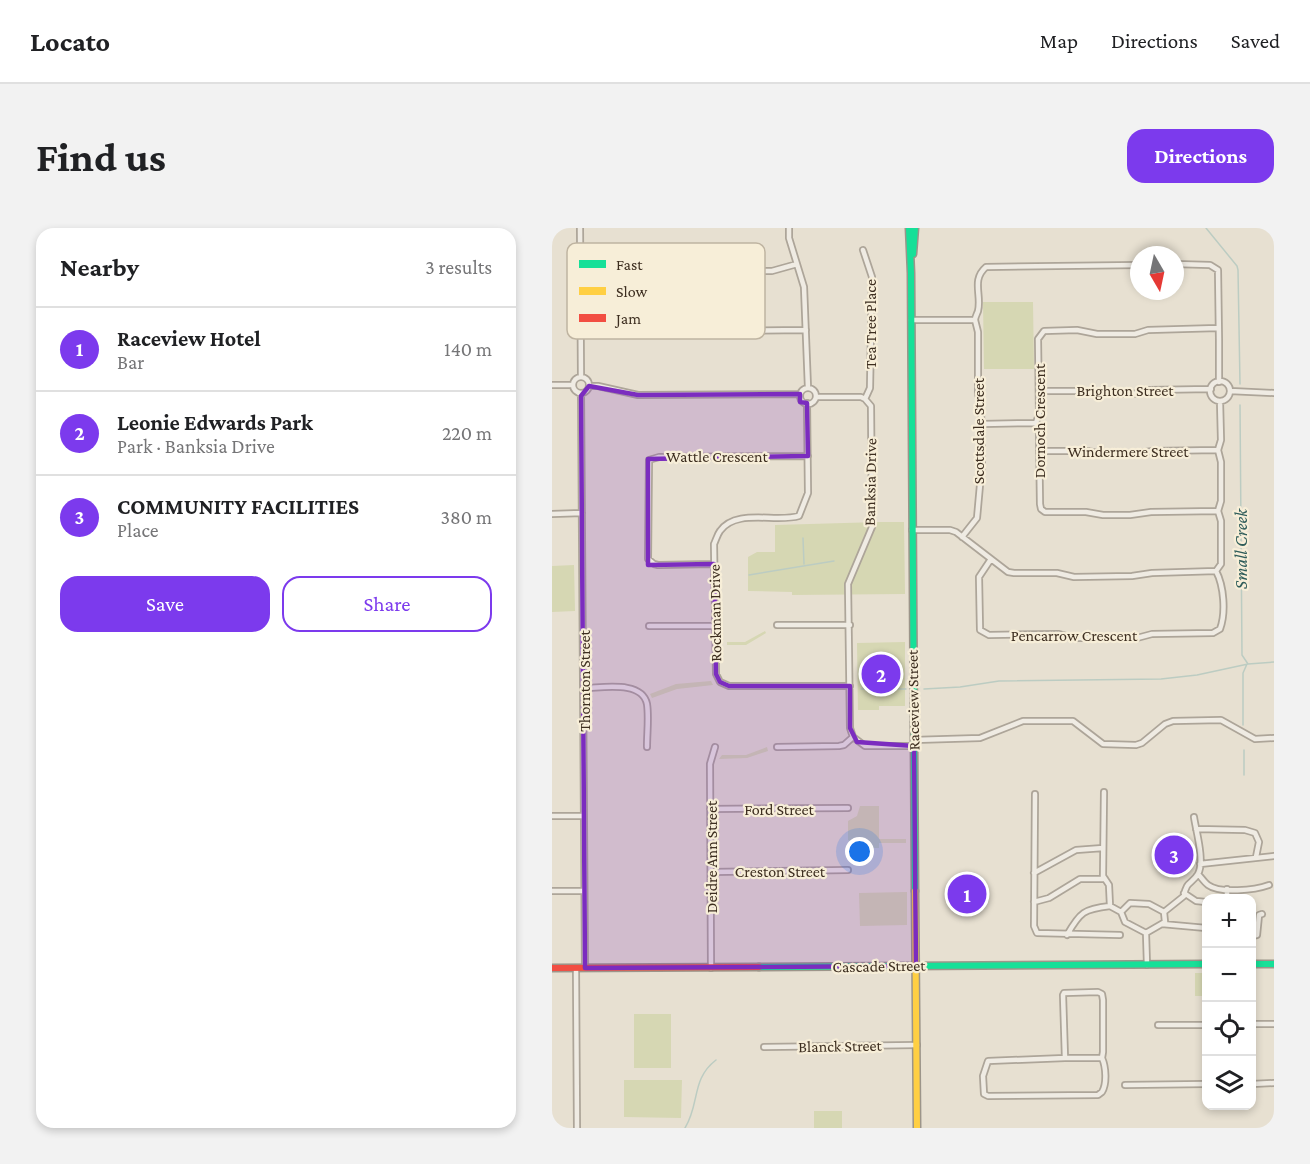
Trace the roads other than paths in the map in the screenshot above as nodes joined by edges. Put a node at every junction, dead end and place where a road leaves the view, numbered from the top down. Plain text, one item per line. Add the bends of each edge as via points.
1 (580, 228) edge
2 (789, 228) edge
3 (909, 228) edge
4 (915, 228) edge
5 (580, 243) edge
6 (863, 250) dead end
7 (797, 264) junction
8 (1184, 264) edge
9 (1130, 265) edge
10 (765, 271) edge
11 (911, 273) junction
12 (911, 320) junction
13 (975, 320) junction
14 (1218, 328) junction
15 (806, 330) junction
16 (765, 331) edge
17 (581, 339) edge
18 (581, 377) junction
19 (1219, 382) junction
20 (552, 385) edge
21 (573, 385) junction
22 (589, 386) junction
23 (808, 388) junction
24 (1211, 389) junction
25 (1039, 391) junction
26 (1230, 391) junction
27 (582, 393) junction
28 (1274, 393) edge
29 (800, 394) junction
30 (816, 397) junction
31 (866, 399) junction
32 (1220, 401) junction
33 (807, 404) junction
34 (1036, 423) junction
35 (982, 424) junction
36 (1218, 450) junction
37 (1039, 452) junction
38 (808, 456) junction
39 (1218, 511) junction
40 (552, 513) edge
41 (582, 513) junction
42 (912, 530) junction
43 (962, 537) junction
44 (991, 559) junction
45 (714, 564) junction
46 (1216, 571) junction
47 (777, 625) dead end
48 (850, 625) junction
49 (649, 626) dead end
50 (714, 626) junction
51 (850, 686) junction
52 (584, 688) junction
53 (853, 737) junction
54 (1274, 738) edge
55 (914, 743) junction
56 (647, 747) dead end
57 (715, 747) dead end
58 (777, 747) dead end
59 (1104, 792) dead end
60 (1035, 794) dead end
61 (848, 808) dead end
62 (710, 809) junction
63 (552, 816) edge
64 (584, 816) junction
65 (1194, 818) dead end
66 (1196, 829) junction
67 (1103, 848) junction
68 (1274, 856) edge
69 (1256, 857) junction
70 (1200, 864) junction
71 (848, 870) dead end
72 (711, 872) junction
73 (1034, 873) junction
74 (1198, 874) junction
75 (1105, 879) junction
76 (1269, 885) dead end
77 (1227, 889) junction
78 (552, 891) edge
79 (584, 891) junction
80 (1184, 893) junction
81 (1227, 894) edge
82 (1034, 902) junction
83 (1202, 902) edge
84 (1110, 906) junction
85 (1121, 912) junction
86 (1164, 912) junction
87 (1262, 914) dead end
88 (1162, 924) junction
89 (1202, 928) edge
90 (1146, 933) junction
91 (1066, 935) junction
92 (1120, 935) dead end
93 (1256, 935) edge
94 (1274, 963) edge
95 (1202, 964) edge
96 (1256, 964) edge
97 (1147, 965) junction
98 (916, 966) junction
99 (552, 968) edge
100 (576, 968) junction
101 (585, 968) junction
102 (711, 968) junction
103 (1202, 1024) edge
104 (1256, 1024) edge
105 (1274, 1024) edge
106 (1158, 1025) dead end
107 (917, 1045) junction
108 (764, 1047) dead end
109 (1065, 1058) junction
110 (1102, 1058) junction
111 (1274, 1083) edge
112 (1202, 1084) edge
113 (1256, 1084) edge
114 (1125, 1085) dead end
115 (577, 1128) edge
116 (917, 1128) edge

1 - 5 street
2 - 7 street
3 - 11 street, Raceview Street
4 - 11 street, Raceview Street
6 - 31 street, Tea Tree Place via 872,277 870,388
7 - 10 street
7 - 15 street via 804,287
8 - 14 street via 1210,265 1218,270
9 - 13 street, Scottsdale Street via 986,267 977,281
11 - 12 street, Raceview Street
12 - 13 street
12 - 42 street, Raceview Street
13 - 35 street, Scottsdale Street
14 - 19 street
14 - 25 street, Dornoch Crescent via 1148,330 1135,334 1044,331 1038,339
15 - 16 street
15 - 23 street
17 - 18 street
18 - 21 street
18 - 22 street
19 - 24 street
19 - 26 street via 1225,383
20 - 21 street
21 - 27 street
22 - 27 street
22 - 29 street via 638,395
23 - 29 street
23 - 30 street
24 - 25 street, Brighton Street via 1133,394
24 - 32 street via 1213,398
25 - 34 street, Dornoch Crescent
26 - 28 street
26 - 32 street via 1227,399
27 - 41 street, Thornton Street
29 - 33 street
30 - 31 street
30 - 33 street
31 - 48 street, Banksia Drive via 871,406 872,527 848,584
32 - 36 street
33 - 38 street, Rockman Drive
34 - 35 street
34 - 37 street, Dornoch Crescent
35 - 43 street, Scottsdale Street via 979,512
36 - 37 street, Windermere Street via 1131,454
36 - 39 street
37 - 39 street, Dornoch Crescent via 1040,504 1045,512 1130,515
38 - 45 street, Rockman Drive via 808,493 799,516 733,521 720,530 714,544
38 - 45 street, Wattle Crescent via 650,460 648,559 658,565
39 - 46 street via 1221,564
40 - 41 street
41 - 52 street, Thornton Street
42 - 43 street via 950,530
42 - 55 street, Raceview Street
43 - 44 street
44 - 46 street via 1008,572 1074,577
44 - 46 street, Pencarrow Crescent via 979,577 980,630 989,635 1137,638 1152,634 1213,633 1220,629 1222,620 1222,583
45 - 50 street, Rockman Drive
47 - 48 street
48 - 51 street, Banksia Drive
49 - 50 street
50 - 51 street, Rockman Drive via 716,674 720,682 729,686
51 - 53 street
52 - 56 street via 633,689 642,694 647,708
52 - 64 street, Thornton Street
53 - 55 street via 865,746
53 - 58 street via 839,746
54 - 55 street via 1249,737 1221,720 1173,721 1142,743 1103,744 1073,721 1023,721 980,738
55 - 98 street, Raceview Street
57 - 62 street, Deidre Ann Street via 710,764
59 - 67 street
60 - 73 street
61 - 62 street, Ford Street
62 - 72 street, Deidre Ann Street
63 - 64 street
64 - 79 street, Thornton Street
65 - 66 street
66 - 69 street via 1255,833 1259,842
66 - 70 street
67 - 73 street via 1076,850
67 - 75 street
68 - 69 street
69 - 70 street
70 - 74 street
71 - 72 street, Creston Street
72 - 102 street, Deidre Ann Street
73 - 82 street
74 - 77 street via 1209,886
74 - 80 street via 1186,885
75 - 82 street via 1080,879 1049,898
75 - 84 street
76 - 77 street via 1254,890
77 - 81 street
78 - 79 street
79 - 101 street, Thornton Street
80 - 83 street
80 - 86 street
82 - 91 street via 1037,933
84 - 85 street
84 - 91 street via 1092,908 1077,917
85 - 86 street via 1130,903 1149,904
85 - 90 street via 1125,922
86 - 88 street
87 - 93 street
88 - 89 street
88 - 90 street
90 - 97 street
91 - 92 street
94 - 96 street
95 - 97 street, Cascade Street
97 - 98 street, Cascade Street
98 - 102 street, Cascade Street
98 - 107 street, Raceview Street
99 - 100 street, Cascade Street
100 - 101 street, Cascade Street
100 - 115 street
101 - 102 street, Cascade Street
103 - 106 street
104 - 105 street
107 - 108 street, Blanck Street
107 - 116 street, Raceview Street
109 - 110 street
109 - 110 street via 1063,995 1098,992 1103,999
109 - 110 street via 988,1060 983,1076 984,1094 1098,1095 1104,1089
111 - 113 street
112 - 114 street

